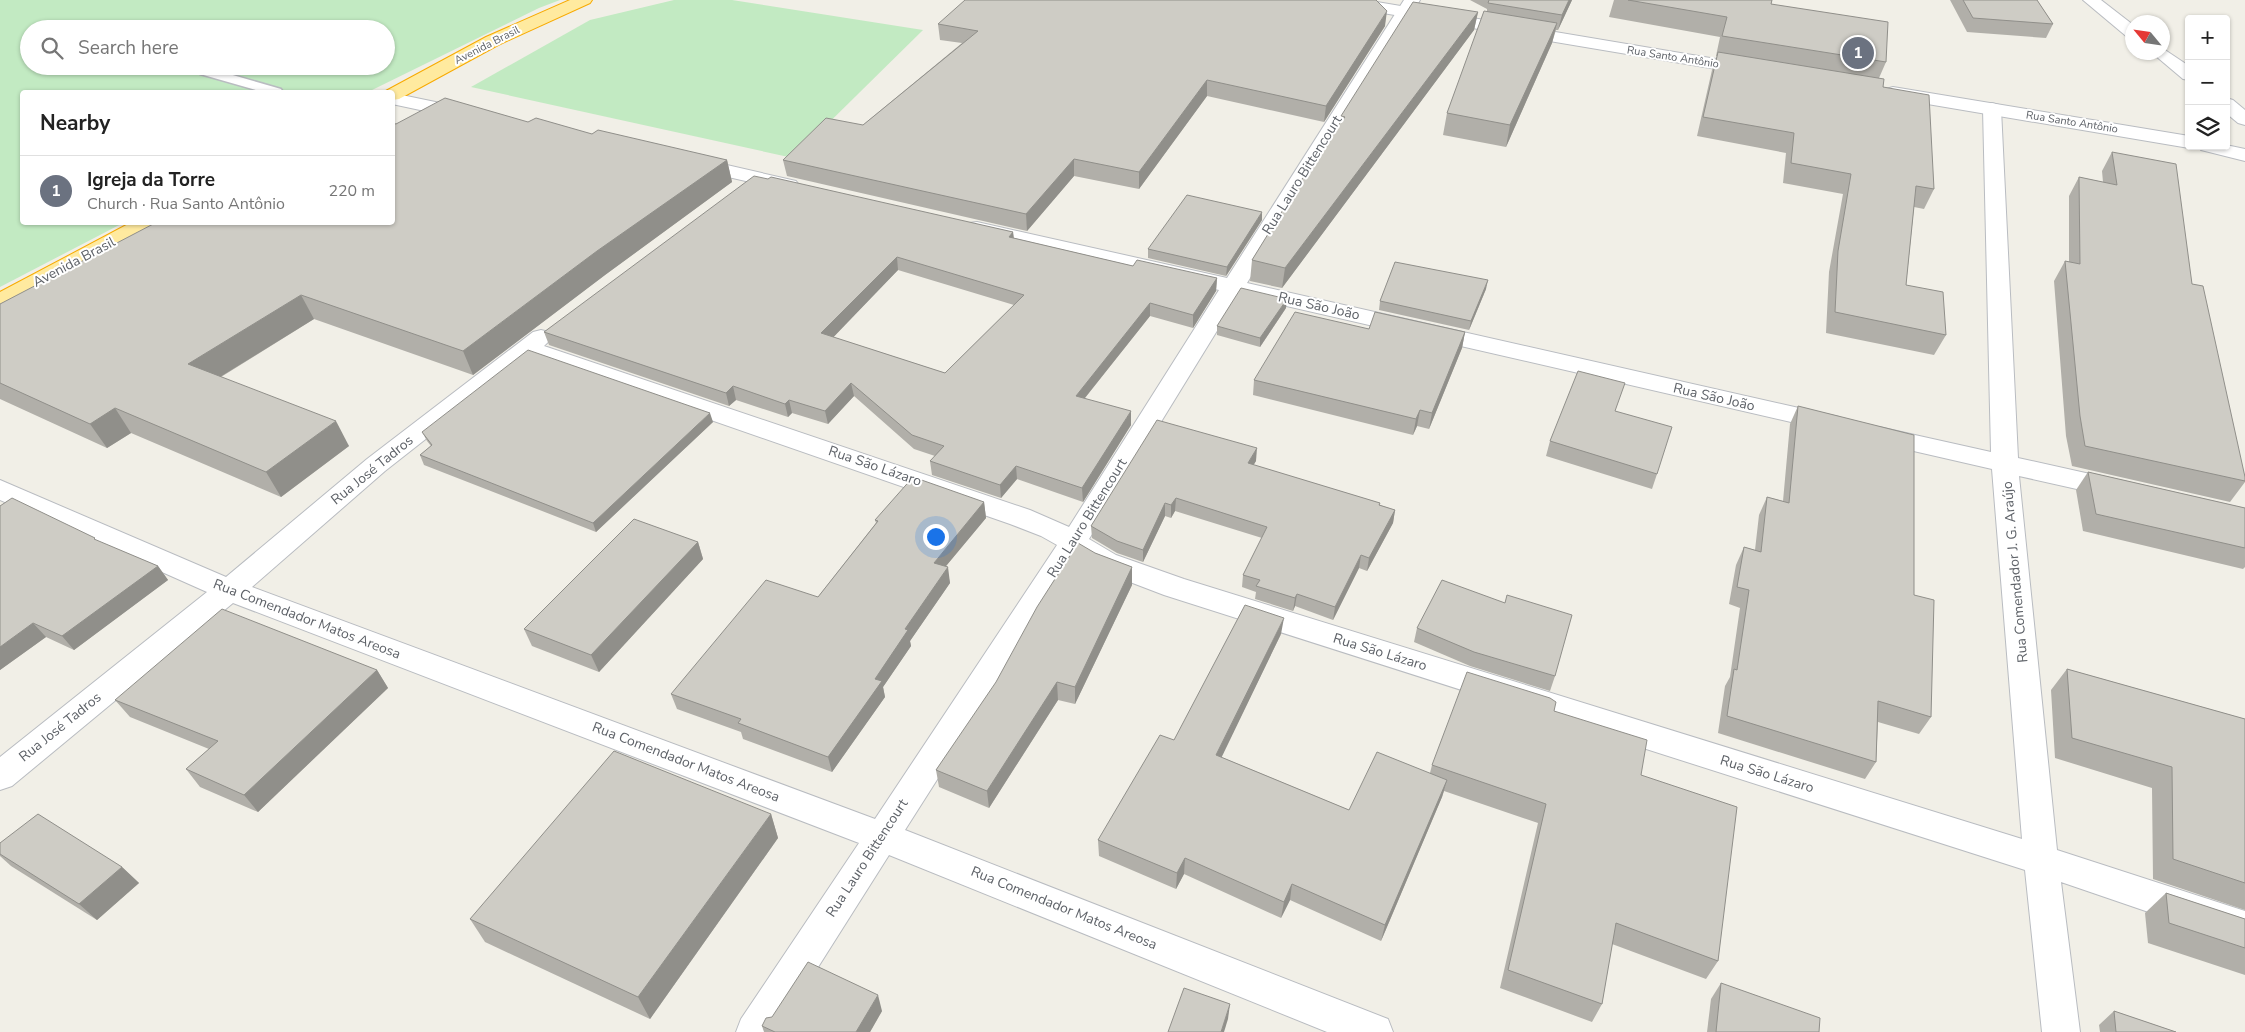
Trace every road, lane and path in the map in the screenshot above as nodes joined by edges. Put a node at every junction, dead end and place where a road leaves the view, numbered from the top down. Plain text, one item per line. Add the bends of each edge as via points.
1 (584, 0) edge
2 (1334, 0) edge
3 (2090, 0) edge
4 (1401, 4) edge
5 (2125, 27) edge
6 (2169, 60) edge
7 (1766, 72) edge
8 (2185, 73) edge
9 (219, 75) edge
10 (269, 90) edge
11 (1874, 90) edge
12 (395, 94) edge
13 (395, 97) edge
14 (2227, 105) edge
15 (1992, 110) junction
16 (488, 119) edge
17 (2245, 119) edge
18 (2185, 141) edge
19 (2224, 150) edge
20 (2245, 155) edge
21 (669, 158) edge
22 (755, 177) junction
23 (812, 190) edge
24 (732, 194) edge
25 (956, 223) edge
26 (143, 225) edge
27 (1233, 286) junction
28 (0, 301) edge
29 (563, 320) edge
30 (527, 348) junction
31 (2005, 464) junction
32 (0, 489) edge
33 (2139, 494) edge
34 (1074, 541) junction
35 (229, 590) junction
36 (0, 776) edge
37 (881, 836) junction
38 (2041, 860) junction
39 (2245, 928) edge
40 (755, 1032) edge
41 (1374, 1032) edge
42 (2062, 1032) edge

1 - 12 highway, Avenida Brasil via 492,41
2 - 4 street, Rua Santo Antônio
3 - 5 street
4 - 7 street, Rua Santo Antônio
4 - 27 street, Rua Lauro Bittencourt
6 - 8 street
9 - 10 lane
11 - 15 street, Rua Santo Antônio
13 - 16 street
14 - 17 street
15 - 18 street, Rua Santo Antônio
15 - 31 street, Rua Comendador J. G. Araújo
19 - 20 street
21 - 22 street
22 - 23 street
22 - 24 street
25 - 27 street, Rua São João
26 - 28 highway, Avenida Brasil
27 - 31 street, Rua São João
27 - 34 street, Rua Lauro Bittencourt
29 - 30 street, Rua José Tadros
30 - 34 street, Rua São Lázaro via 975,500
30 - 35 street, Rua José Tadros via 376,465
31 - 33 street, Rua São João
31 - 38 street, Rua Comendador J. G. Araújo
32 - 35 street, Rua Comendador Matos Areosa
34 - 37 street, Rua Lauro Bittencourt
34 - 38 street, Rua São Lázaro via 1106,562 1174,587
35 - 36 street, Rua José Tadros
35 - 37 street, Rua Comendador Matos Areosa
37 - 40 street, Rua Lauro Bittencourt
37 - 41 street, Rua Comendador Matos Areosa
38 - 39 street, Rua São Lázaro
38 - 42 street, Rua Comendador J. G. Araújo

